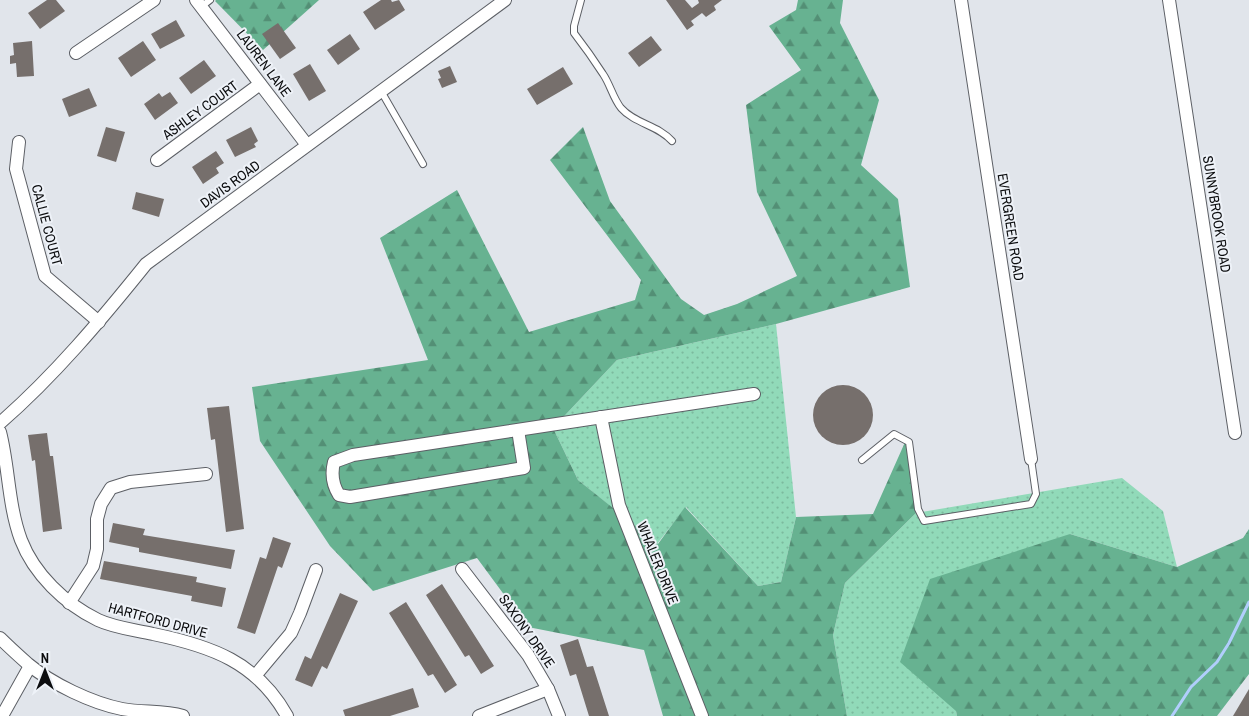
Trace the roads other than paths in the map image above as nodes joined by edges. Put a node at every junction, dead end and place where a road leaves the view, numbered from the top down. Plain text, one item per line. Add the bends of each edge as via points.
1 (154, 0) edge
2 (505, 0) edge
3 (581, 0) edge
4 (961, 0) edge
5 (1169, 0) edge
6 (203, 2) edge
7 (76, 53) dead end
8 (260, 84) junction
9 (381, 91) junction
10 (672, 141) dead end
11 (19, 142) dead end
12 (307, 145) junction
13 (156, 160) dead end
14 (422, 164) dead end
15 (99, 322) junction
16 (754, 394) dead end
17 (601, 417) junction
18 (0, 423) edge
19 (518, 430) junction
20 (0, 432) edge
21 (1235, 433) dead end
22 (1031, 459) joint
23 (862, 460) dead end
24 (206, 474) dead end
25 (462, 569) dead end
26 (316, 570) dead end
27 (69, 603) junction
28 (0, 638) edge
29 (30, 666) junction
30 (255, 676) junction
31 (548, 689) junction
32 (2, 716) edge
33 (183, 716) edge
34 (288, 716) edge
35 (479, 716) edge
36 (559, 716) edge
37 (702, 716) edge

1 - 7 street
2 - 9 street, DAVIS ROAD
3 - 10 lane via 574,33 604,75 620,107
4 - 22 street, EVERGREEN ROAD
5 - 21 street, SUNNYBROOK ROAD
6 - 8 street, LAUREN LANE
8 - 12 street, LAUREN LANE
8 - 13 street, ASHLEY COURT
9 - 12 street, DAVIS ROAD
9 - 14 lane
11 - 15 street, CALLIE COURT via 16,169 44,276
12 - 15 street, DAVIS ROAD via 146,264
15 - 18 street, DAVIS ROAD via 24,403
16 - 17 street
17 - 19 street
17 - 37 street, WHALER DRIVE via 619,505
19 - 19 street via 353,455 334,462 331,471 334,487 339,495 350,497 524,468
20 - 27 street, HARTFORD DRIVE via 21,540 42,577
22 - 23 lane via 1036,494 1031,504 924,521 918,509 909,442 894,434
24 - 27 street via 130,482 112,488 101,504 97,519 97,549 93,566
25 - 31 street, SAXONY DRIVE via 528,655
26 - 30 street via 291,633
27 - 30 street, HARTFORD DRIVE via 99,620 211,649 238,662
28 - 29 street
29 - 32 street
29 - 33 street via 91,699 123,709
30 - 34 street, HARTFORD DRIVE
31 - 35 street
31 - 36 street, SAXONY DRIVE

